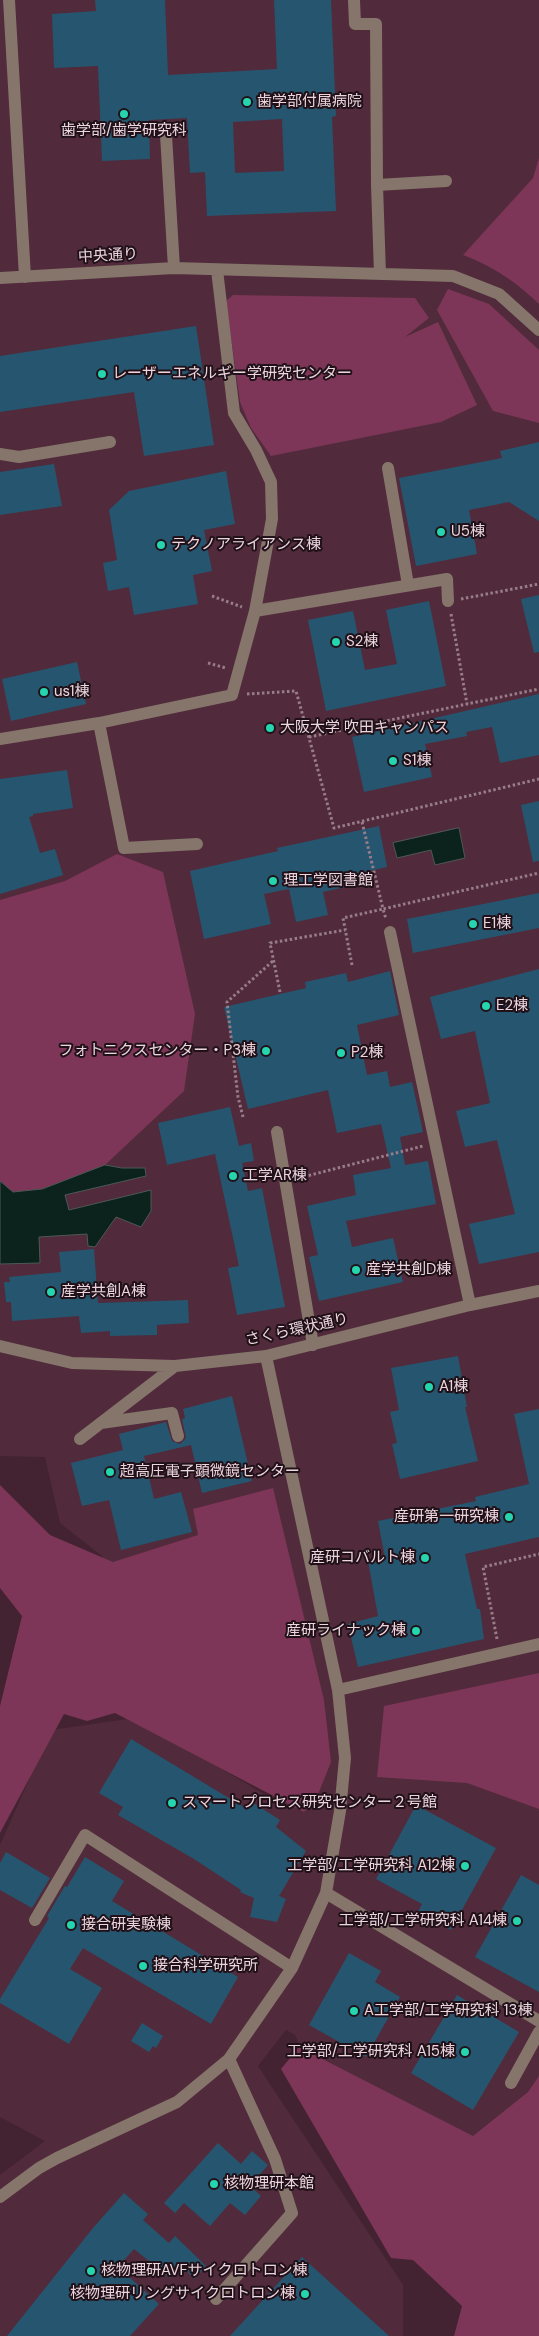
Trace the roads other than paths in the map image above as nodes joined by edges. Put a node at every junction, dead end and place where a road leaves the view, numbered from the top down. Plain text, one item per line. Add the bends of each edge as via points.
1 (9, 0) edge
2 (354, 0) edge
3 (166, 135) dead end
4 (446, 181) dead end
5 (377, 185) junction
6 (174, 268) junction
7 (217, 270) junction
8 (380, 274) junction
9 (25, 277) junction
10 (0, 278) edge
11 (539, 330) edge
12 (110, 442) dead end
13 (0, 454) edge
14 (388, 468) dead end
15 (408, 585) junction
16 (448, 601) road end
17 (255, 611) junction
18 (99, 723) junction
19 (0, 739) edge
20 (197, 844) dead end
21 (390, 932) dead end
22 (278, 1132) dead end
23 (539, 1291) edge
24 (470, 1305) junction
25 (313, 1345) junction
26 (0, 1346) edge
27 (266, 1356) junction
28 (175, 1366) junction
29 (101, 1423) junction
30 (178, 1436) dead end
31 (80, 1439) dead end
32 (539, 1644) edge
33 (338, 1690) junction
34 (326, 1893) junction
35 (35, 1920) dead end
36 (292, 1968) junction
37 (539, 2021) edge
38 (539, 2032) edge
39 (229, 2059) junction
40 (510, 2082) dead end
41 (0, 2197) edge
42 (216, 2299) dead end

1 - 9 lane
2 - 5 lane via 356,24 376,24
3 - 6 lane
4 - 5 lane
5 - 8 lane
6 - 7 lane, 中央通り
6 - 9 lane, 中央通り
7 - 8 lane, 中央通り
7 - 17 lane via 234,413 271,482 272,518
8 - 11 lane, 中央通り via 453,276 499,294
9 - 10 lane, 中央通り
12 - 13 lane via 19,457
14 - 15 lane
15 - 16 lane via 447,579
15 - 17 lane
17 - 18 lane via 232,695
18 - 19 lane
18 - 20 lane via 124,848
21 - 24 lane
22 - 25 lane
23 - 24 lane, さくら環状通り
24 - 25 lane, さくら環状通り
25 - 27 lane, さくら環状通り
26 - 28 lane, さくら環状通り via 72,1363
27 - 28 lane, さくら環状通り
27 - 33 lane
28 - 29 lane
29 - 30 lane via 172,1414
29 - 31 lane
32 - 33 lane
33 - 34 lane via 345,1758
34 - 36 lane
34 - 37 lane
35 - 36 lane via 86,1834
36 - 39 lane
38 - 40 lane
39 - 41 lane via 177,2102 57,2158
39 - 42 lane via 275,2159 292,2213

